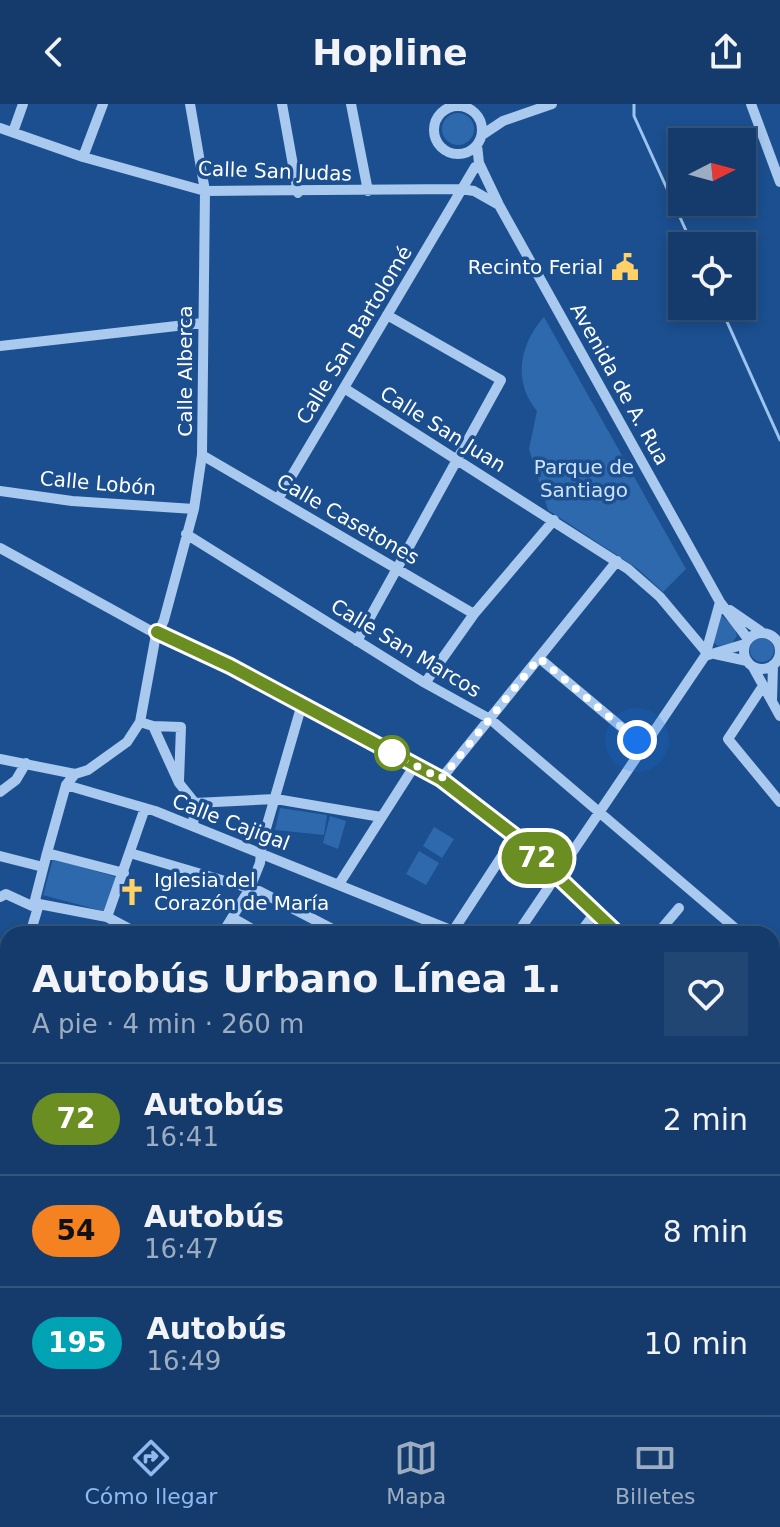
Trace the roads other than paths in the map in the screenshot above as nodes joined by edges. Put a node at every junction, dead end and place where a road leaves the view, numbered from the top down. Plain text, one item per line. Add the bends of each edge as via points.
1 (23, 104) edge
2 (103, 104) edge
3 (190, 104) edge
4 (282, 104) edge
5 (351, 104) edge
6 (552, 104) edge
7 (751, 104) edge
8 (457, 105) edge
9 (439, 110) edge
10 (476, 112) edge
11 (503, 121) junction
12 (0, 128) edge
13 (13, 132) junction
14 (479, 140) junction
15 (461, 154) junction
16 (83, 157) junction
17 (475, 167) junction
18 (780, 182) edge
19 (488, 183) junction
20 (461, 189) junction
21 (205, 191) junction
22 (368, 191) junction
23 (474, 191) junction
24 (298, 193) junction
25 (499, 205) junction
26 (387, 315) junction
27 (203, 323) junction
28 (0, 346) edge
29 (344, 388) junction
30 (202, 455) junction
31 (455, 458) junction
32 (0, 491) edge
33 (278, 499) junction
34 (194, 509) junction
35 (554, 520) junction
36 (186, 534) junction
37 (0, 548) edge
38 (617, 561) junction
39 (397, 567) junction
40 (720, 602) junction
41 (474, 614) junction
42 (157, 632) junction
43 (773, 635) edge
44 (357, 641) junction
45 (746, 642) junction
46 (706, 654) junction
47 (778, 657) edge
48 (539, 658) junction
49 (750, 664) junction
50 (425, 683) junction
51 (763, 686) junction
52 (772, 702) junction
53 (302, 704) junction
54 (780, 716) edge
55 (490, 719) junction
56 (140, 722) junction
57 (153, 726) junction
58 (643, 745) junction
59 (0, 759) edge
60 (26, 763) junction
61 (415, 765) junction
62 (88, 770) junction
63 (75, 774) junction
64 (441, 779) junction
65 (179, 783) junction
66 (66, 785) junction
67 (81, 789) junction
68 (0, 792) edge
69 (276, 799) junction
70 (780, 802) edge
71 (195, 803) junction
72 (145, 808) junction
73 (600, 812) junction
74 (381, 817) junction
75 (193, 826) junction
76 (515, 836) junction
77 (47, 853) junction
78 (130, 853) junction
79 (261, 853) junction
80 (0, 856) edge
81 (43, 867) junction
82 (124, 873) junction
83 (557, 877) junction
84 (339, 884) junction
85 (250, 888) junction
86 (0, 897) edge
87 (39, 904) junction
88 (679, 908) dead end
89 (595, 913) junction
90 (107, 917) junction
91 (233, 918) junction
92 (32, 926) edge
93 (124, 926) edge
94 (228, 926) edge
95 (247, 926) edge
96 (326, 926) edge
97 (441, 926) edge
98 (456, 926) edge
99 (523, 926) edge
100 (585, 926) edge
101 (609, 926) edge
102 (664, 926) edge
103 (733, 926) edge
104 (0, 1321) edge
105 (0, 1331) edge

1 - 13 street
2 - 16 street
3 - 21 street, Calle Alberca
4 - 24 street
5 - 22 street
6 - 11 street
7 - 18 street
8 - 9 street
8 - 10 street
9 - 15 street via 437,142
10 - 11 street
10 - 14 street
11 - 14 street
12 - 13 street, Calle San Judas
13 - 16 street, Calle San Judas
14 - 15 street
14 - 19 street, Avenida de A. Rua via 479,163
15 - 17 street, Avenida de A. Rua
16 - 21 street, Calle San Judas
17 - 19 street, Avenida de A. Rua
17 - 20 street
19 - 23 street
19 - 25 street, Avenida de A. Rua
20 - 22 street, Calle San Judas
20 - 23 street, Calle San Judas
20 - 26 street, Calle San Bartolomé
21 - 24 street, Calle San Judas
21 - 27 street, Calle Alberca
22 - 24 street, Calle San Judas
23 - 25 street, Calle San Judas
25 - 40 street, Avenida de A. Rua
26 - 29 street, Calle San Bartolomé
26 - 31 street via 501,380
27 - 28 street
27 - 30 street, Calle Alberca
29 - 31 street, Calle San Juan
29 - 33 street, Calle San Bartolomé
30 - 33 street, Calle Casetones
30 - 34 street, Calle Alberca
31 - 35 street, Calle San Juan
31 - 39 street
32 - 34 street, Calle Lobón
33 - 39 street, Calle Casetones
34 - 36 street, Calle Alberca
35 - 38 street, Calle San Juan
35 - 41 street
36 - 42 street, Calle Alberca
36 - 44 street, Calle San Marcos
37 - 42 street
38 - 46 street, Calle San Juan via 660,597
38 - 48 street
39 - 41 street, Calle Casetones
39 - 44 street
40 - 43 street, Avenida de A. Rua
40 - 45 street, Avenida de A. Rua
40 - 46 street
41 - 50 street
42 - 53 street
42 - 56 street, Calle Alberca
43 - 45 street
43 - 47 street
44 - 50 street, Calle San Marcos
45 - 46 street
45 - 49 street
46 - 49 street
46 - 58 street
47 - 49 street via 763,669
47 - 52 street
48 - 55 street
48 - 58 street
49 - 51 street
50 - 55 street, Calle San Marcos
51 - 52 street
51 - 70 street via 728,739
52 - 54 street
53 - 61 street
53 - 69 street
55 - 64 street
55 - 73 street, Calle San Marcos
56 - 57 street
56 - 62 street via 127,742
57 - 65 street
57 - 65 street via 181,727
58 - 73 street
59 - 60 street
60 - 63 street
60 - 68 street
61 - 64 street
61 - 74 street
62 - 63 street
62 - 67 street
63 - 66 street
64 - 76 street
65 - 71 street
66 - 67 street, Calle Cajigal
66 - 77 street
67 - 72 street, Calle Cajigal
69 - 71 street
69 - 74 street
69 - 79 street
71 - 75 street
72 - 75 street, Calle Cajigal
72 - 78 street
73 - 83 street
73 - 103 street, Calle San Marcos
74 - 84 street
75 - 79 street, Calle Cajigal
76 - 83 street
76 - 98 street, Calle Cajigal
77 - 81 street
77 - 82 street
78 - 82 street
78 - 85 street
79 - 84 street, Calle Cajigal
79 - 85 street
80 - 81 street
81 - 87 street via 35,896
82 - 90 street
83 - 89 street
83 - 99 street
84 - 97 street, Calle Cajigal
85 - 91 street
85 - 96 street
86 - 87 street via 6,894
87 - 90 street
87 - 92 street
88 - 102 street
89 - 100 street
89 - 101 street
90 - 93 street
91 - 94 street
91 - 95 street
104 - 105 street

